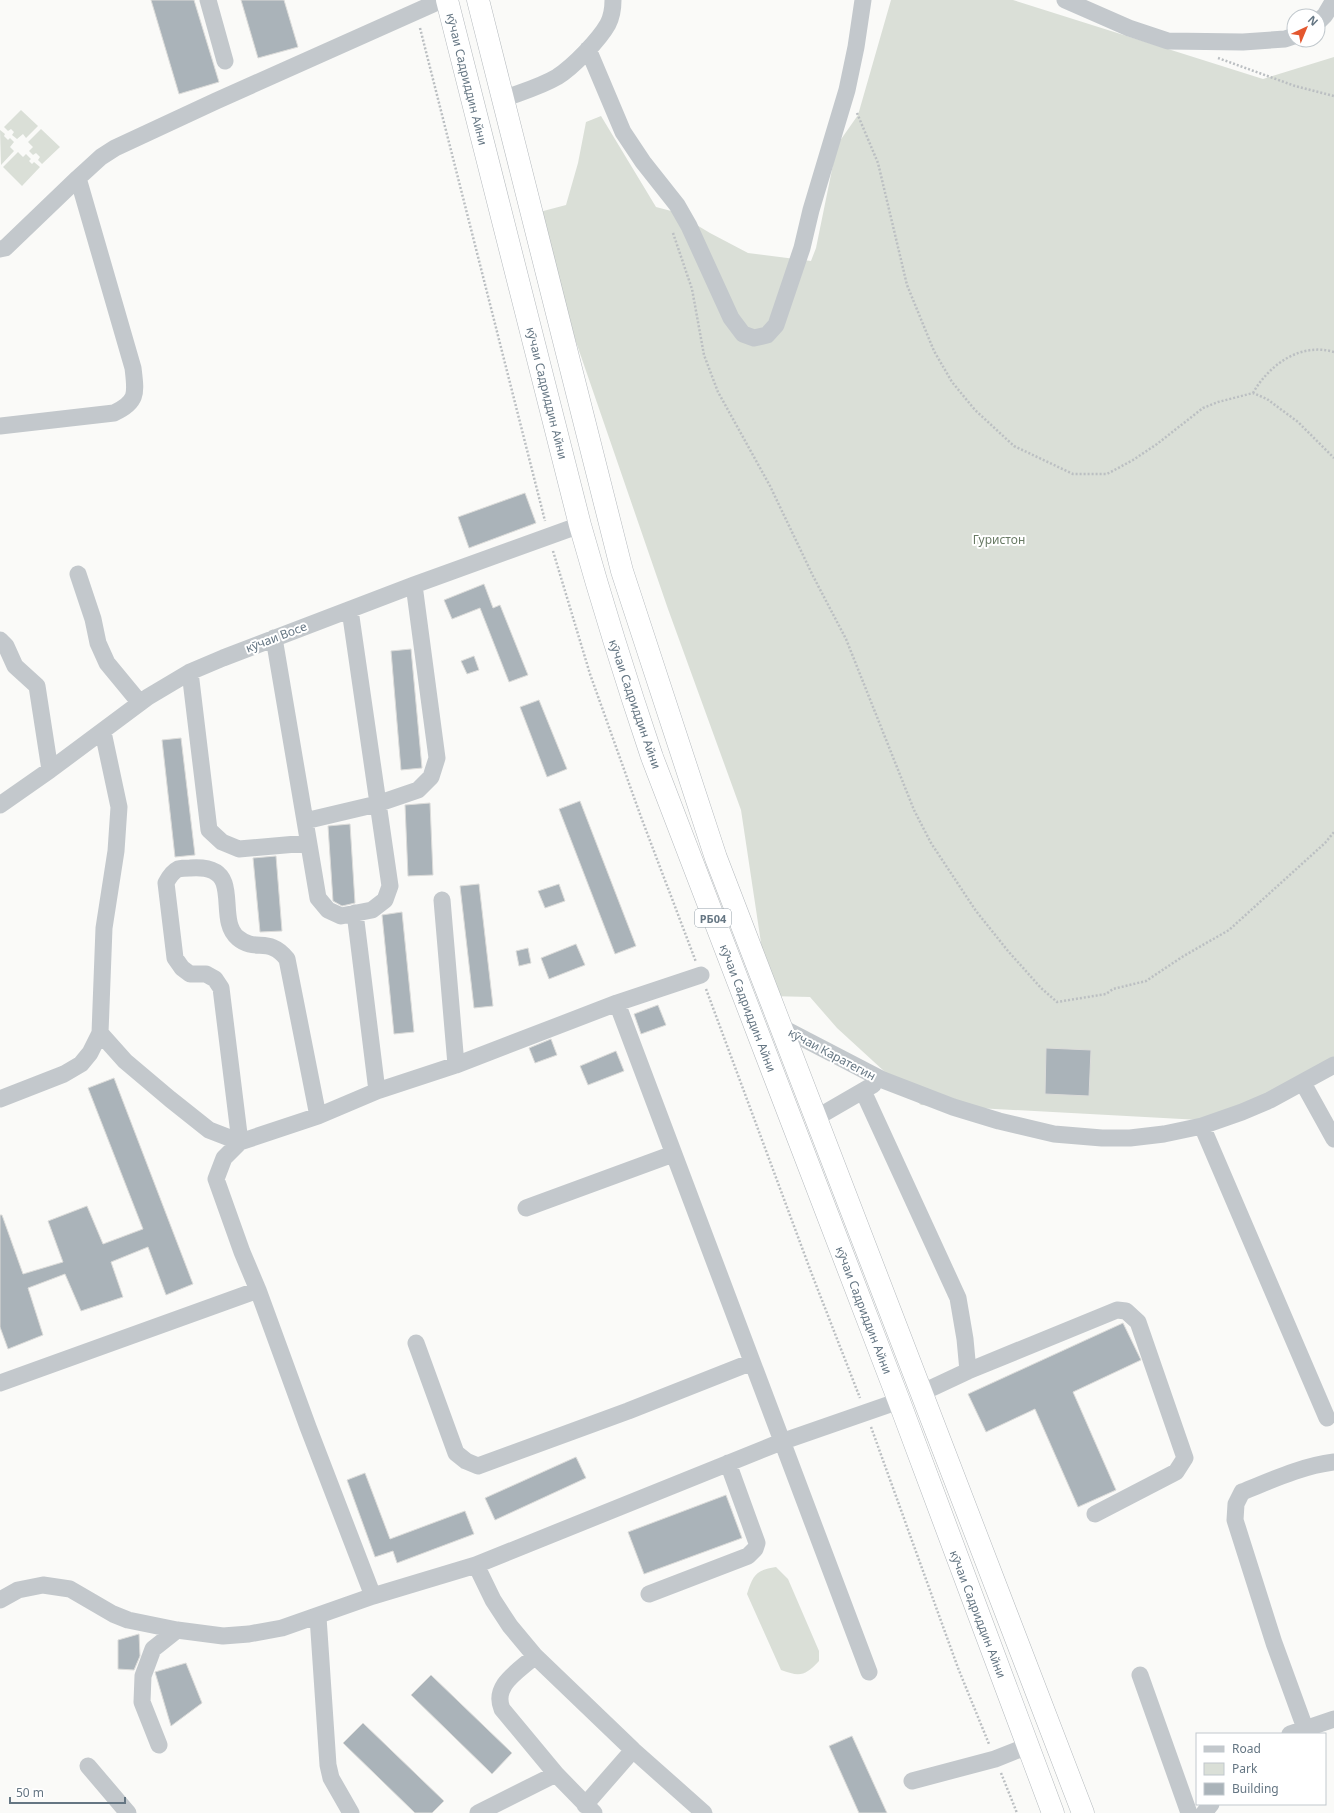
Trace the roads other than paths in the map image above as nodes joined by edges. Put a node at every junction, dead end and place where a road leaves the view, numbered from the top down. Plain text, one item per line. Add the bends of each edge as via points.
1 (208, 0) edge
2 (442, 0) edge
3 (447, 0) edge
4 (478, 0) edge
5 (613, 0) edge
6 (863, 0) edge
7 (1065, 0) edge
8 (1334, 0) edge
9 (1326, 13) edge
10 (1286, 39) edge
11 (588, 49) junction
12 (225, 61) dead end
13 (503, 99) junction
14 (78, 178) junction
15 (0, 249) edge
16 (0, 426) edge
17 (580, 525) junction
18 (78, 574) dead end
19 (414, 585) junction
20 (350, 610) junction
21 (274, 638) junction
22 (0, 640) edge
23 (190, 672) junction
24 (140, 703) junction
25 (103, 732) junction
26 (50, 770) junction
27 (377, 804) junction
28 (0, 805) edge
29 (305, 821) junction
30 (308, 843) junction
31 (442, 900) dead end
32 (355, 914) junction
33 (701, 975) dead end
34 (617, 1003) junction
35 (781, 1027) junction
36 (100, 1033) junction
37 (456, 1064) junction
38 (1334, 1065) edge
39 (882, 1080) junction
40 (1303, 1083) junction
41 (863, 1091) junction
42 (377, 1092) junction
43 (0, 1099) edge
44 (318, 1116) junction
45 (816, 1118) junction
46 (1202, 1126) junction
47 (1334, 1139) edge
48 (240, 1142) junction
49 (672, 1154) junction
50 (526, 1208) dead end
51 (258, 1290) junction
52 (416, 1343) dead end
53 (752, 1362) junction
54 (968, 1371) junction
55 (0, 1383) edge
56 (921, 1393) junction
57 (898, 1401) junction
58 (1327, 1418) dead end
59 (781, 1442) junction
60 (1334, 1462) edge
61 (728, 1463) junction
62 (1095, 1514) dead end
63 (476, 1565) junction
64 (649, 1594) dead end
65 (373, 1596) junction
66 (0, 1600) edge
67 (318, 1617) junction
68 (177, 1630) junction
69 (535, 1656) junction
70 (869, 1672) dead end
71 (1140, 1676) dead end
72 (1334, 1719) edge
73 (1297, 1731) edge
74 (159, 1745) dead end
75 (1028, 1746) junction
76 (632, 1750) junction
77 (88, 1766) dead end
78 (556, 1774) junction
79 (912, 1781) dead end
80 (1210, 1805) edge
81 (589, 1809) edge
82 (128, 1813) edge
83 (351, 1813) edge
84 (478, 1813) edge
85 (704, 1813) edge
86 (1053, 1813) edge
87 (1083, 1813) edge
88 (1189, 1813) edge
89 (1204, 1813) edge

1 - 12 street
2 - 14 street via 115,148
3 - 17 highway, кӯчаи Садриддин Айни / РБ04
4 - 13 highway, кӯчаи Садриддин Айни / РБ04
5 - 11 street via 613,10 607,24
6 - 11 street via 847,90 802,248 776,325 767,335 754,338 743,334 731,318 677,205 623,132
7 - 10 street via 1129,28 1168,41 1243,42
8 - 9 street
11 - 13 street via 571,67 558,76
13 - 35 highway, кӯчаи Садриддин Айни / РБ04 via 622,571 716,858
14 - 15 street via 5,248
14 - 16 street via 133,368 136,389 133,400 126,408 114,413
17 - 19 street, кӯчаи Восе
17 - 57 highway, кӯчаи Садриддин Айни / РБ04 via 602,604 652,757
18 - 24 street via 98,643 107,663
19 - 20 street, кӯчаи Восе
19 - 27 street via 437,758 431,777 418,790
20 - 21 street, кӯчаи Восе
20 - 27 street
21 - 23 street, кӯчаи Восе
21 - 29 street
22 - 26 street via 6,646 15,666 37,686
23 - 24 street, кӯчаи Восе
23 - 30 street via 209,830 222,842 239,849
24 - 25 street, кӯчаи Восе
25 - 26 street, кӯчаи Восе
25 - 36 street via 119,807 116,851 104,928
26 - 28 street, кӯчаи Восе
27 - 29 street
27 - 32 street via 390,886 385,900 372,910
29 - 30 street
30 - 32 street via 318,898 328,910 341,916
31 - 37 street
32 - 42 street
33 - 34 street
34 - 37 street
34 - 49 street
35 - 39 street, кӯчаи Каратегин
35 - 45 highway, кӯчаи Садриддин Айни / РБ04
36 - 43 street via 81,1064 64,1074
36 - 48 street via 125,1061 175,1104 209,1130
37 - 42 street
38 - 40 street, кӯчаи Каратегин
39 - 41 street
39 - 46 street, кӯчаи Каратегин via 953,1107 1054,1134 1130,1138
40 - 46 street, кӯчаи Каратегин via 1242,1112
40 - 47 street
41 - 45 street
41 - 54 street via 958,1298
42 - 44 street
44 - 48 street
44 - 48 street via 287,959 280,950 270,946 250,945 238,938 230,927 224,882 216,873 206,867 179,869 171,874 166,883 175,958 190,974 206,974 215,979 221,988
45 - 56 highway, кӯчаи Садриддин Айни / РБ04
46 - 58 street
48 - 51 street via 224,1158 216,1179
49 - 50 street
49 - 53 street
51 - 55 street
51 - 65 street
52 - 53 street via 456,1453 478,1466
53 - 59 street
54 - 56 street
54 - 62 street via 1117,1310 1126,1311 1138,1322 1185,1458 1176,1472
56 - 87 highway, кӯчаи Садриддин Айни / РБ04
57 - 59 street
57 - 75 highway, кӯчаи Садриддин Айни / РБ04
59 - 61 street
59 - 70 street
60 - 73 street via 1292,1472 1242,1492 1234,1520
61 - 63 street
61 - 64 street via 757,1543 755,1549 748,1556
63 - 65 street
63 - 69 street via 493,1600
65 - 67 street
66 - 68 street via 18,1590 43,1585 70,1590 128,1620
67 - 68 street via 282,1628 249,1634 223,1636
67 - 83 street via 328,1765 331,1778
68 - 74 street via 153,1649 143,1676 142,1702
69 - 76 street
69 - 78 street via 502,1687 499,1702
71 - 88 street
72 - 73 street
75 - 79 street via 995,1759
75 - 86 highway, кӯчаи Садриддин Айни / РБ04
76 - 81 street
76 - 85 street
77 - 82 street
78 - 81 street
78 - 84 street
80 - 89 street

